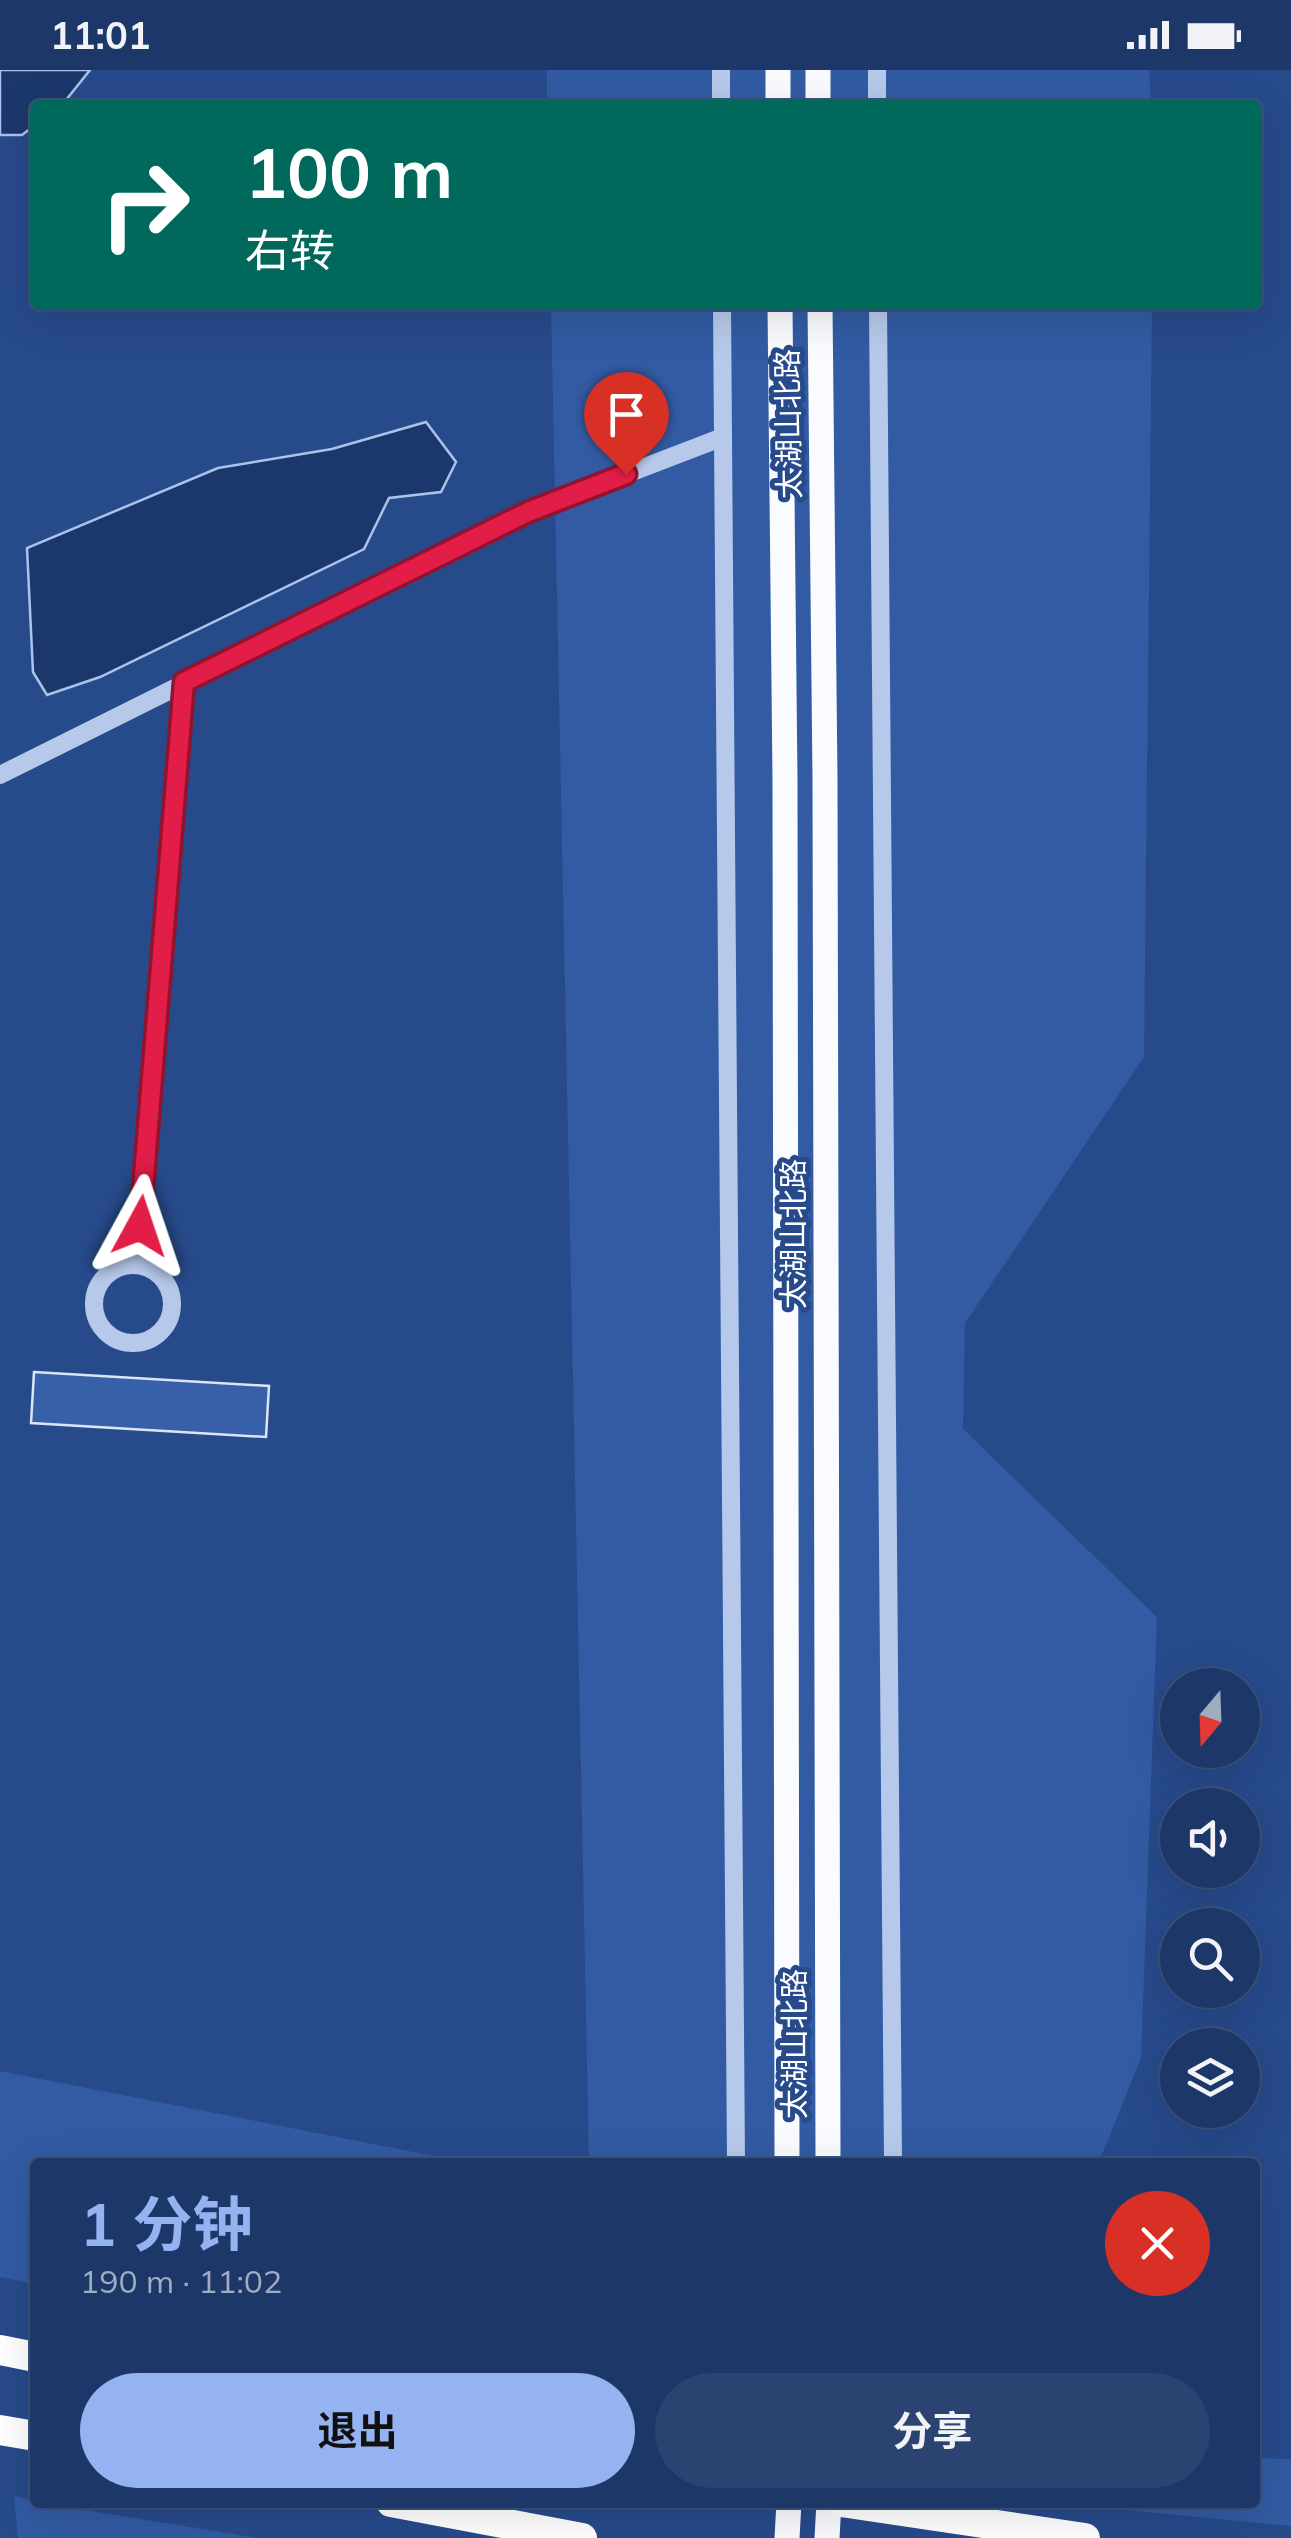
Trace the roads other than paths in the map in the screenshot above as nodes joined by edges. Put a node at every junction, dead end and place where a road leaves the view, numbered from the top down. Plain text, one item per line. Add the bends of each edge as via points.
1 (720, 70) edge
2 (778, 70) edge
3 (818, 70) edge
4 (877, 70) edge
5 (721, 100) edge
6 (778, 100) edge
7 (818, 100) edge
8 (877, 100) edge
9 (722, 310) edge
10 (780, 310) edge
11 (820, 310) edge
12 (878, 310) edge
13 (723, 437) junction
14 (184, 682) junction
15 (0, 775) edge
16 (137, 1266) junction
17 (736, 2158) edge
18 (786, 2158) edge
19 (828, 2158) edge
20 (892, 2158) edge
21 (0, 2350) edge
22 (30, 2355) edge
23 (0, 2430) edge
24 (30, 2435) edge
25 (423, 2508) edge
26 (789, 2508) edge
27 (829, 2508) edge
28 (882, 2508) edge
29 (582, 2538) edge
30 (787, 2538) edge
31 (828, 2538) edge
32 (1085, 2538) edge

1 - 5 street
2 - 6 main road
3 - 7 main road
4 - 8 street
9 - 13 street
10 - 18 main road, 太湖山北路
11 - 19 main road, 太湖山北路
12 - 20 street
13 - 14 street via 528,512
13 - 17 street
14 - 15 street
14 - 16 street
16 - 16 street via 103,1279 94,1301 108,1335 132,1344 166,1326 172,1300 161,1277
21 - 22 highway
23 - 24 highway
25 - 29 highway
26 - 30 main road
27 - 31 main road
28 - 32 highway

